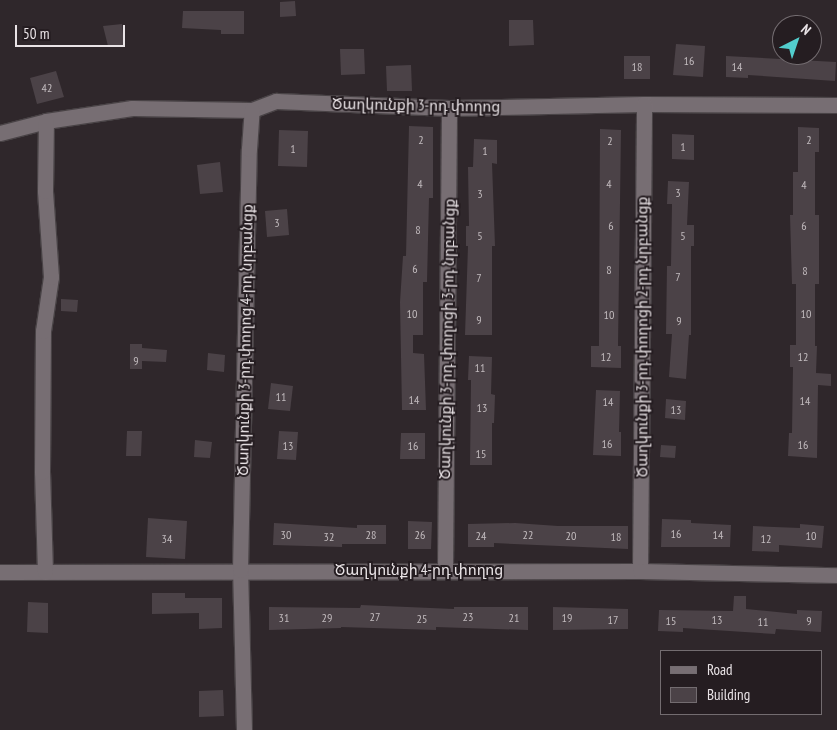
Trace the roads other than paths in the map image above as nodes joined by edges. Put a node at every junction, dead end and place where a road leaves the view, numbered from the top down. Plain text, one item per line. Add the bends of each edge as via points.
1 (644, 104) junction
2 (837, 105) edge
3 (449, 108) junction
4 (252, 110) junction
5 (46, 122) junction
6 (0, 133) edge
7 (240, 570) junction
8 (445, 570) junction
9 (640, 571) junction
10 (0, 572) edge
11 (45, 572) junction
12 (837, 575) edge
13 (244, 730) edge

1 - 2 street, Ծաղկունքի 3-րդ փողոց
1 - 3 street, Ծաղկունքի 3-րդ փողոց
1 - 9 street, Ծաղկունքի 3-րդ փողոցի 2-րդ նրբանցք
3 - 4 street, Ծաղկունքի 3-րդ փողոց via 276,101
3 - 8 street, Ծաղկունքի 3-րդ փողոցի 3-րդ նրբանցք
4 - 5 street, Ծաղկունքի 3-րդ փողոց via 132,108
4 - 7 street, Ծաղկունքի 3-րդ փողոց 4-րդ նրբանցք
5 - 6 street, Ծաղկունքի 3-րդ փողոց
5 - 11 street via 45,191 51,277 43,331
7 - 8 street, Ծաղկունքի 4-րդ փողոց
7 - 11 street, Ծաղկունքի 4-րդ փողոց
7 - 13 street, Ծաղկունքի 3-րդ փողոց 4-րդ նրբանցք
8 - 9 street, Ծաղկունքի 4-րդ փողոց
9 - 12 street, Ծաղկունքի 4-րդ փողոց
10 - 11 street, Ծաղկունքի 4-րդ փողոց

